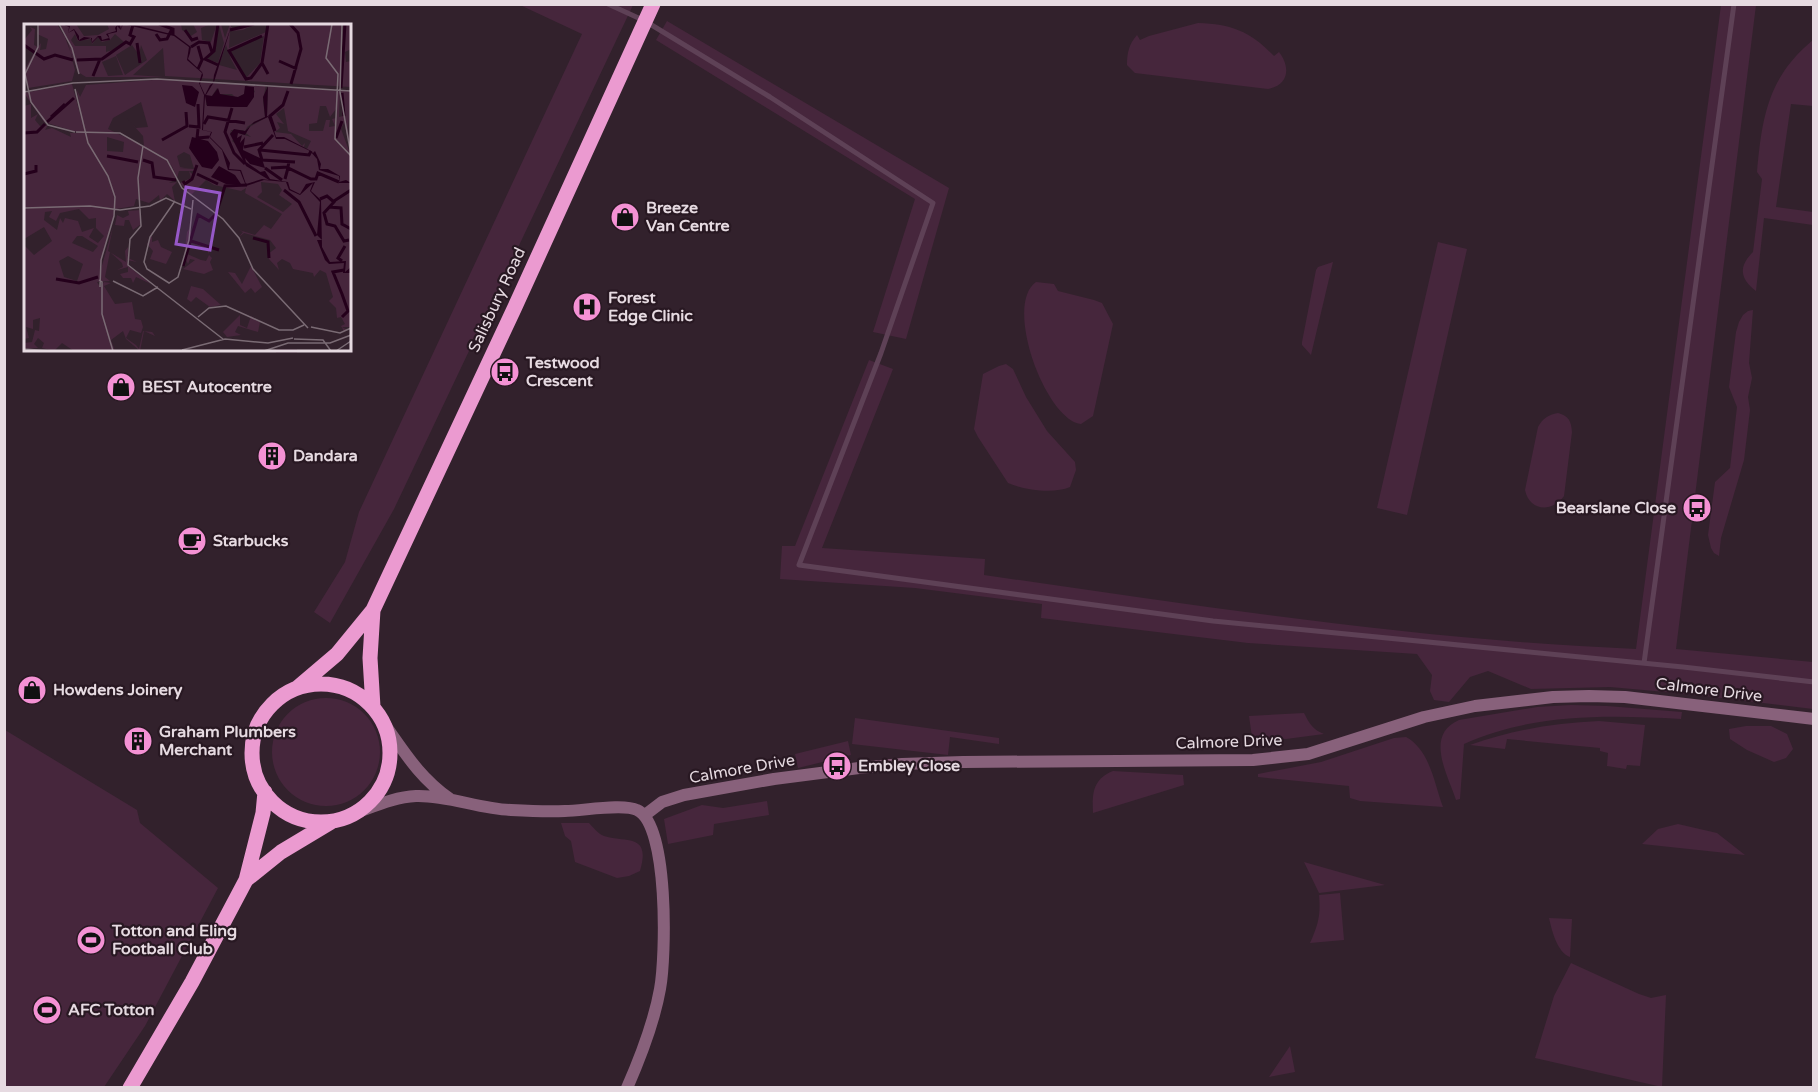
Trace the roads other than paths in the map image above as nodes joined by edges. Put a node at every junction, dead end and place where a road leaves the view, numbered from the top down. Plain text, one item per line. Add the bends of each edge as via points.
1 (653, 4) edge
2 (373, 610) junction
3 (297, 688) junction
4 (373, 707) junction
5 (1814, 719) edge
6 (383, 722) junction
7 (265, 792) junction
8 (454, 802) junction
9 (355, 813) junction
10 (645, 815) junction
11 (333, 820) junction
12 (246, 880) junction
13 (130, 1088) edge
14 (627, 1088) edge

1 - 2 main road, Salisbury Road
2 - 3 main road, Salisbury Road via 337,654
2 - 4 main road, Salisbury Road
3 - 4 main road via 330,684 346,688
3 - 7 main road via 270,706 253,742 253,760
4 - 6 main road
5 - 10 street, Calmore Drive via 1625,697 1553,697 1475,706 1424,717 1308,754 1282,758 870,767 684,795 662,802
6 - 8 street via 416,769
6 - 9 main road via 390,751 385,780
7 - 11 main road via 275,804 302,819
7 - 12 main road
8 - 9 street via 417,796
8 - 10 street via 526,811 622,807
9 - 11 main road
10 - 14 street via 654,832 659,865 664,960 655,1013
11 - 12 main road via 281,852
12 - 13 main road

